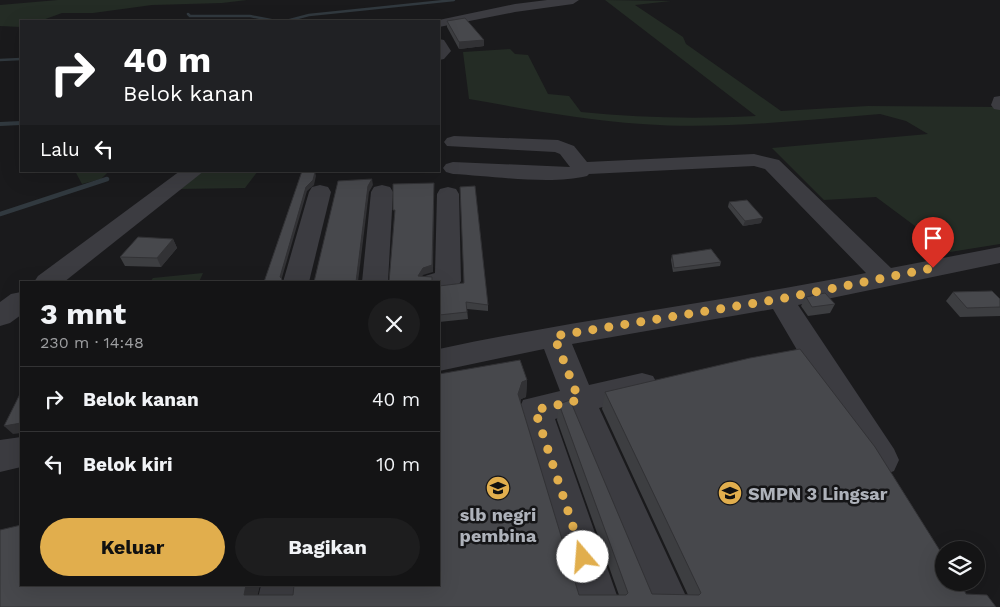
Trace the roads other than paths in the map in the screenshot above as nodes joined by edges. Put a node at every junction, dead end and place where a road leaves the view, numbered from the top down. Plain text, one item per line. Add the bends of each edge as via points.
1 (573, 0) edge
2 (440, 23) edge
3 (440, 45) edge
4 (440, 55) edge
5 (1000, 101) edge
6 (1000, 105) edge
7 (454, 142) dead end
8 (453, 168) dead end
9 (582, 168) junction
10 (193, 172) edge
11 (320, 192) dead end
12 (382, 192) dead end
13 (448, 194) dead end
14 (1000, 255) edge
15 (886, 278) junction
16 (48, 281) edge
17 (296, 281) edge
18 (376, 281) edge
19 (440, 282) edge
20 (857, 284) junction
21 (780, 299) junction
22 (20, 302) edge
23 (730, 306) junction
24 (0, 316) edge
25 (554, 336) junction
26 (440, 360) edge
27 (675, 378) edge
28 (579, 400) junction
29 (20, 452) edge
30 (0, 456) edge
31 (896, 485) edge
32 (282, 586) edge
33 (278, 607) edge
34 (599, 607) edge
35 (669, 607) edge

1 - 2 street
3 - 4 street via 444,51
5 - 6 street
7 - 9 street via 558,146 567,150
8 - 9 street via 560,174 580,172
9 - 15 street via 754,160 772,164
10 - 16 street
11 - 17 street
12 - 18 street
13 - 19 street via 448,281
14 - 15 street
15 - 20 street
20 - 21 street
20 - 23 street via 839,270 721,290
21 - 23 street
21 - 31 street
22 - 24 street
23 - 25 street
25 - 26 street
25 - 28 street
27 - 28 street
28 - 34 street via 535,410
28 - 35 street
29 - 30 street
32 - 33 street

